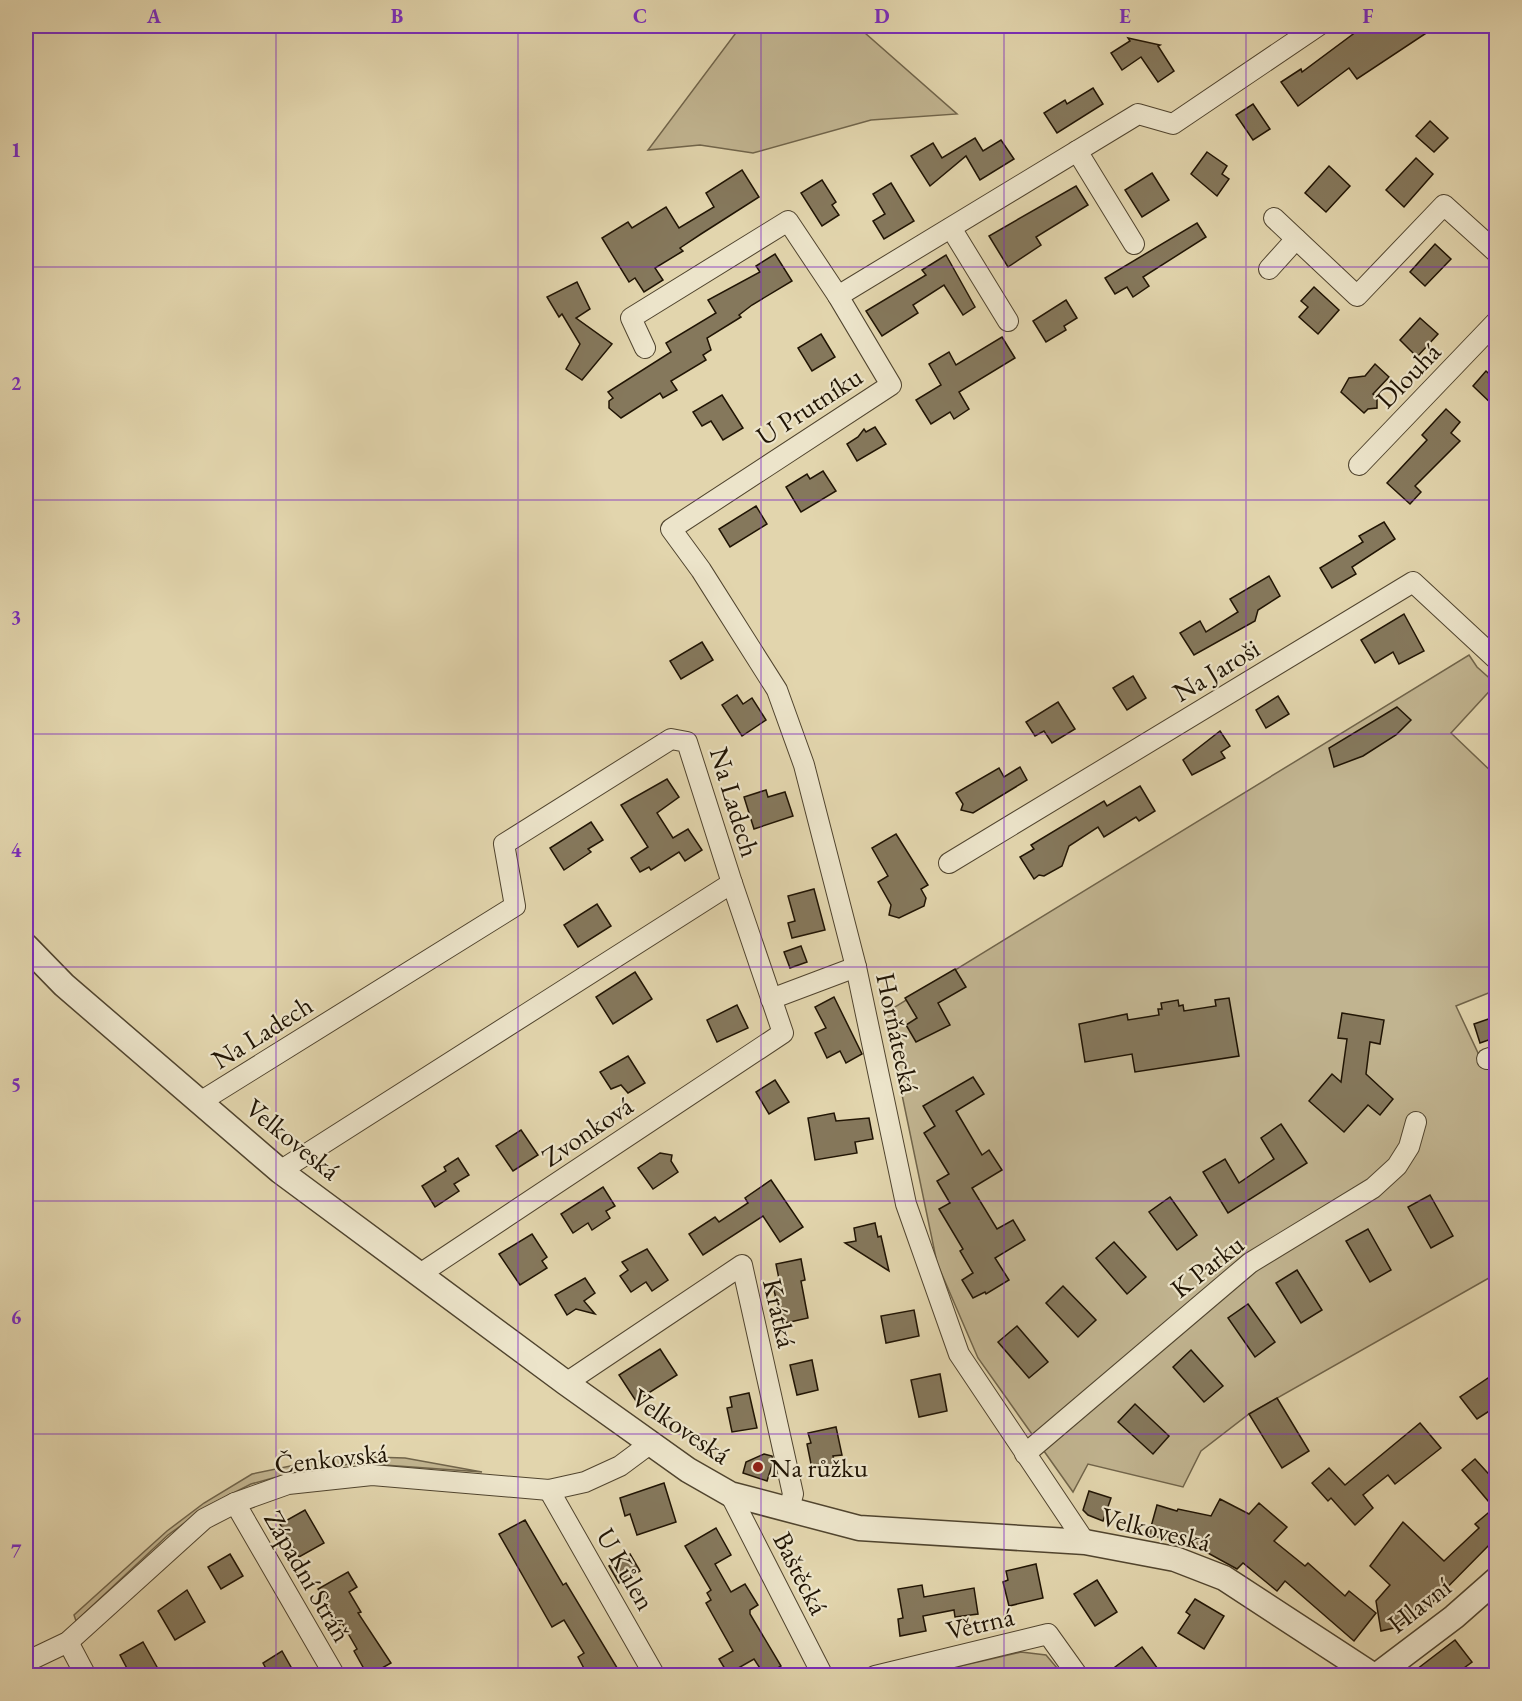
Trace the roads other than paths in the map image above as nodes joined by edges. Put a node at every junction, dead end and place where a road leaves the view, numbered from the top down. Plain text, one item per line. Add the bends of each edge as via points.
1 (1318, 26) edge
2 (1077, 151) junction
3 (1274, 218) dead end
4 (951, 228) junction
5 (1296, 239) junction
6 (1134, 244) dead end
7 (1497, 252) edge
8 (1269, 269) dead end
9 (838, 296) junction
10 (1008, 321) dead end
11 (1497, 322) edge
12 (645, 348) dead end
13 (1359, 465) dead end
14 (671, 529) joint
15 (1497, 659) edge
16 (949, 863) dead end
17 (732, 883) junction
18 (26, 946) edge
19 (856, 966) junction
20 (771, 999) junction
21 (200, 1102) junction
22 (1416, 1122) dead end
23 (280, 1171) junction
24 (420, 1274) junction
25 (566, 1383) junction
26 (651, 1443) junction
27 (1025, 1454) junction
28 (549, 1490) junction
29 (730, 1494) junction
30 (235, 1503) junction
31 (789, 1509) junction
32 (1085, 1542) junction
33 (1497, 1580) edge
34 (68, 1642) junction
35 (26, 1662) edge
36 (86, 1676) edge
37 (335, 1676) edge
38 (655, 1676) edge
39 (823, 1676) edge
40 (875, 1676) edge
41 (1078, 1676) edge
42 (1375, 1676) edge

1 - 2 street via 1173,124 1138,114
2 - 4 street
2 - 6 street
3 - 5 street
4 - 9 street
4 - 10 street
5 - 7 street via 1357,296 1444,205
5 - 8 street
9 - 12 street, U Prutníku via 788,221 631,318
9 - 14 street, U Prutníku via 891,385
11 - 13 street, Dlouhá
14 - 19 street, Horňátecká via 777,690 804,765
15 - 16 street, Na Jaroši via 1413,582
17 - 20 street
17 - 21 street, Na Ladech via 687,742 671,739 504,844 515,906
17 - 23 street, Na Ladech
18 - 21 street, Velkoveská
19 - 20 street
19 - 27 street, Horňátecká via 906,1204 959,1354
20 - 24 street, Zvonková via 783,1033
21 - 23 street, Velkoveská
22 - 27 street, K Parku via 1409,1147 1397,1166 1373,1188 1250,1263
23 - 24 street, Velkoveská
24 - 25 street, Velkoveská
25 - 26 street, Velkoveská
25 - 31 street, Krátká via 742,1265 793,1494
26 - 28 street, Čenkovská via 620,1466 585,1482
26 - 29 street, Velkoveská
27 - 32 street, Horňátecká
28 - 30 street, Čenkovská via 372,1475 288,1484
28 - 38 street, U Kůlen
29 - 31 street, Velkoveská
29 - 39 street, Baštěcká
30 - 34 street, Čenkovská via 204,1519
30 - 37 street, Západní Stráň
31 - 32 street, Velkoveská via 859,1528
32 - 42 street, Velkoveská via 1176,1559 1224,1578
33 - 42 street, Hlavní
34 - 35 street, Čenkovská
34 - 36 street
40 - 41 street, Větrná via 1048,1634

